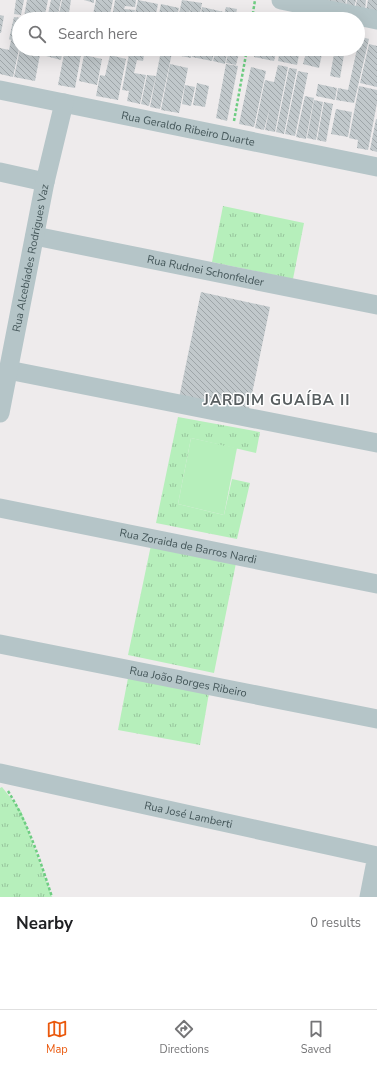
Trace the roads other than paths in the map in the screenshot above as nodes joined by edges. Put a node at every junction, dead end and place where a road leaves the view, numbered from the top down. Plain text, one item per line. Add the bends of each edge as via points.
1 (281, 0) edge
2 (339, 12) edge
3 (365, 18) edge
4 (377, 20) edge
5 (0, 90) edge
6 (64, 103) junction
7 (377, 167) edge
8 (0, 172) edge
9 (45, 182) junction
10 (35, 236) junction
11 (377, 305) edge
12 (8, 370) junction
13 (0, 413) edge
14 (377, 443) edge
15 (0, 508) edge
16 (377, 584) edge
17 (0, 644) edge
18 (377, 719) edge
19 (2, 779) edge
20 (377, 856) edge
21 (369, 897) edge

1 - 2 street
3 - 4 street
5 - 6 street, Rua Geraldo Ribeiro Duarte
6 - 7 street, Rua Geraldo Ribeiro Duarte
6 - 9 street, Rua Alcebíades Rodrigues Vaz
8 - 9 street
9 - 10 street, Rua Alcebíades Rodrigues Vaz
10 - 11 street, Rua Rudnei Schonfelder
10 - 12 street, Rua Alcebíades Rodrigues Vaz
12 - 13 street, Rua Alcebíades Rodrigues Vaz
12 - 14 street
15 - 16 street, Rua Zoraida de Barros Nardi
17 - 18 street, Rua João Borges Ribeiro
19 - 20 street, Rua José Lamberti
20 - 21 street

